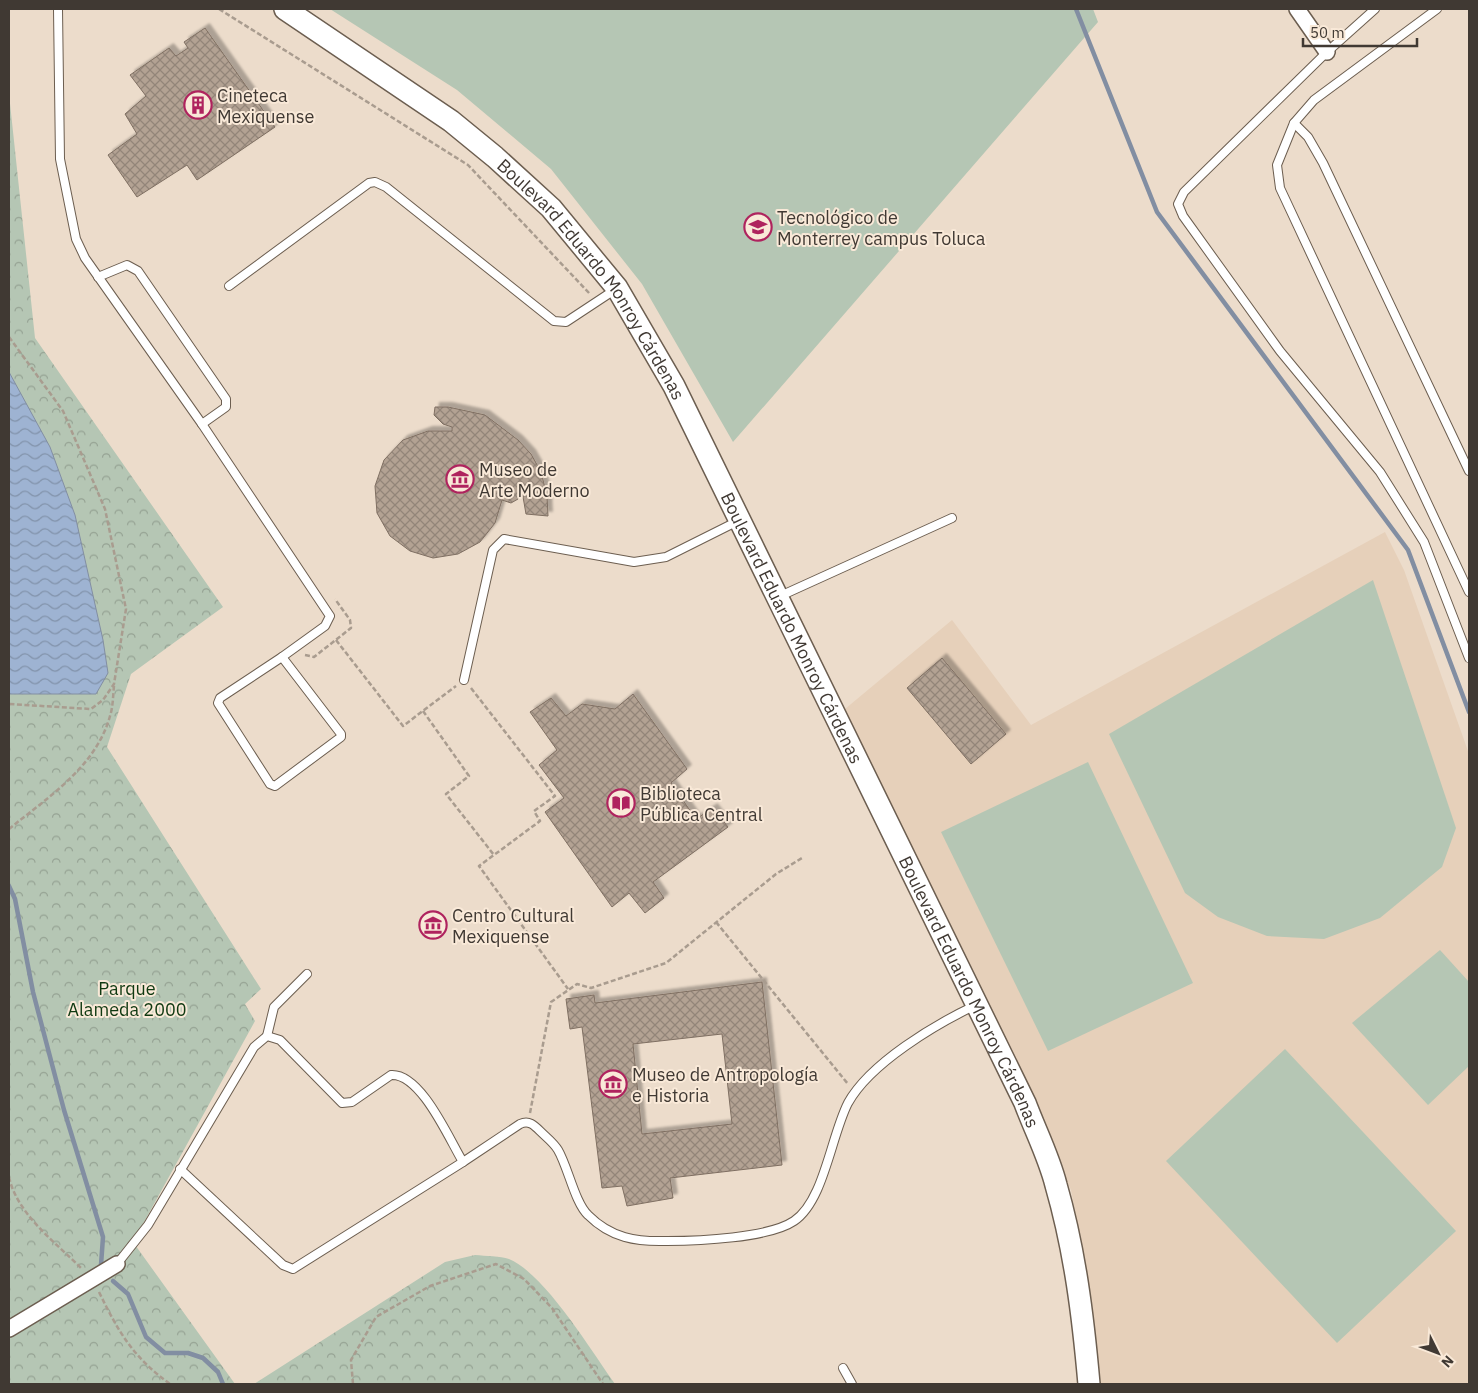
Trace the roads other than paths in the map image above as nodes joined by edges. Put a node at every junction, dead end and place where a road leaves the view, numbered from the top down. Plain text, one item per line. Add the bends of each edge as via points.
1 (58, 9) edge
2 (285, 9) edge
3 (1298, 9) edge
4 (1375, 9) edge
5 (1437, 9) edge
6 (1327, 52) junction
7 (1294, 123) junction
8 (98, 277) junction
9 (229, 286) dead end
10 (617, 288) junction
11 (202, 424) junction
12 (1469, 471) edge
13 (952, 518) dead end
14 (740, 520) junction
15 (1469, 592) edge
16 (778, 597) junction
17 (282, 656) junction
18 (1469, 658) edge
19 (464, 680) road end
20 (307, 974) dead end
21 (978, 1004) junction
22 (267, 1036) junction
23 (463, 1162) junction
24 (180, 1169) junction
25 (118, 1264) joint
26 (9, 1329) edge
27 (843, 1368) dead end
28 (852, 1384) edge
29 (1089, 1384) edge

1 - 8 lane via 59,138 63,183 76,239
2 - 10 main road, Boulevard Eduardo Monroy Cárdenas via 451,121 495,157 552,208
3 - 6 street
4 - 6 lane
5 - 7 lane via 1314,100
6 - 18 lane via 1184,192 1178,204 1179,210 1280,350 1380,472 1424,542
7 - 12 lane via 1308,137 1323,163
7 - 15 lane via 1278,165 1280,188
8 - 11 lane
8 - 11 lane via 127,265 138,271 226,399 226,407
9 - 10 lane via 374,182 386,188 554,321 566,322
10 - 14 main road, Boulevard Eduardo Monroy Cárdenas via 674,386
11 - 17 lane via 330,616 325,626
13 - 16 lane
14 - 16 main road, Boulevard Eduardo Monroy Cárdenas
14 - 19 lane via 666,557 634,562 504,540 493,550
16 - 21 main road, Boulevard Eduardo Monroy Cárdenas
17 - 17 lane via 341,734 340,739 277,786 270,784 218,703 220,698
20 - 22 lane via 274,1007
21 - 23 lane via 919,1036 865,1080 849,1102 835,1134 814,1198 796,1220 784,1227 712,1240 642,1242 620,1238 586,1213 558,1150 528,1122
21 - 29 main road, Boulevard Eduardo Monroy Cárdenas via 1025,1103 1056,1183 1073,1248
22 - 23 lane via 280,1040 342,1103 352,1102 391,1075 403,1076 423,1095
22 - 24 lane via 254,1047
23 - 24 lane via 293,1269 283,1266
24 - 25 lane via 148,1225
25 - 26 street
27 - 28 lane

